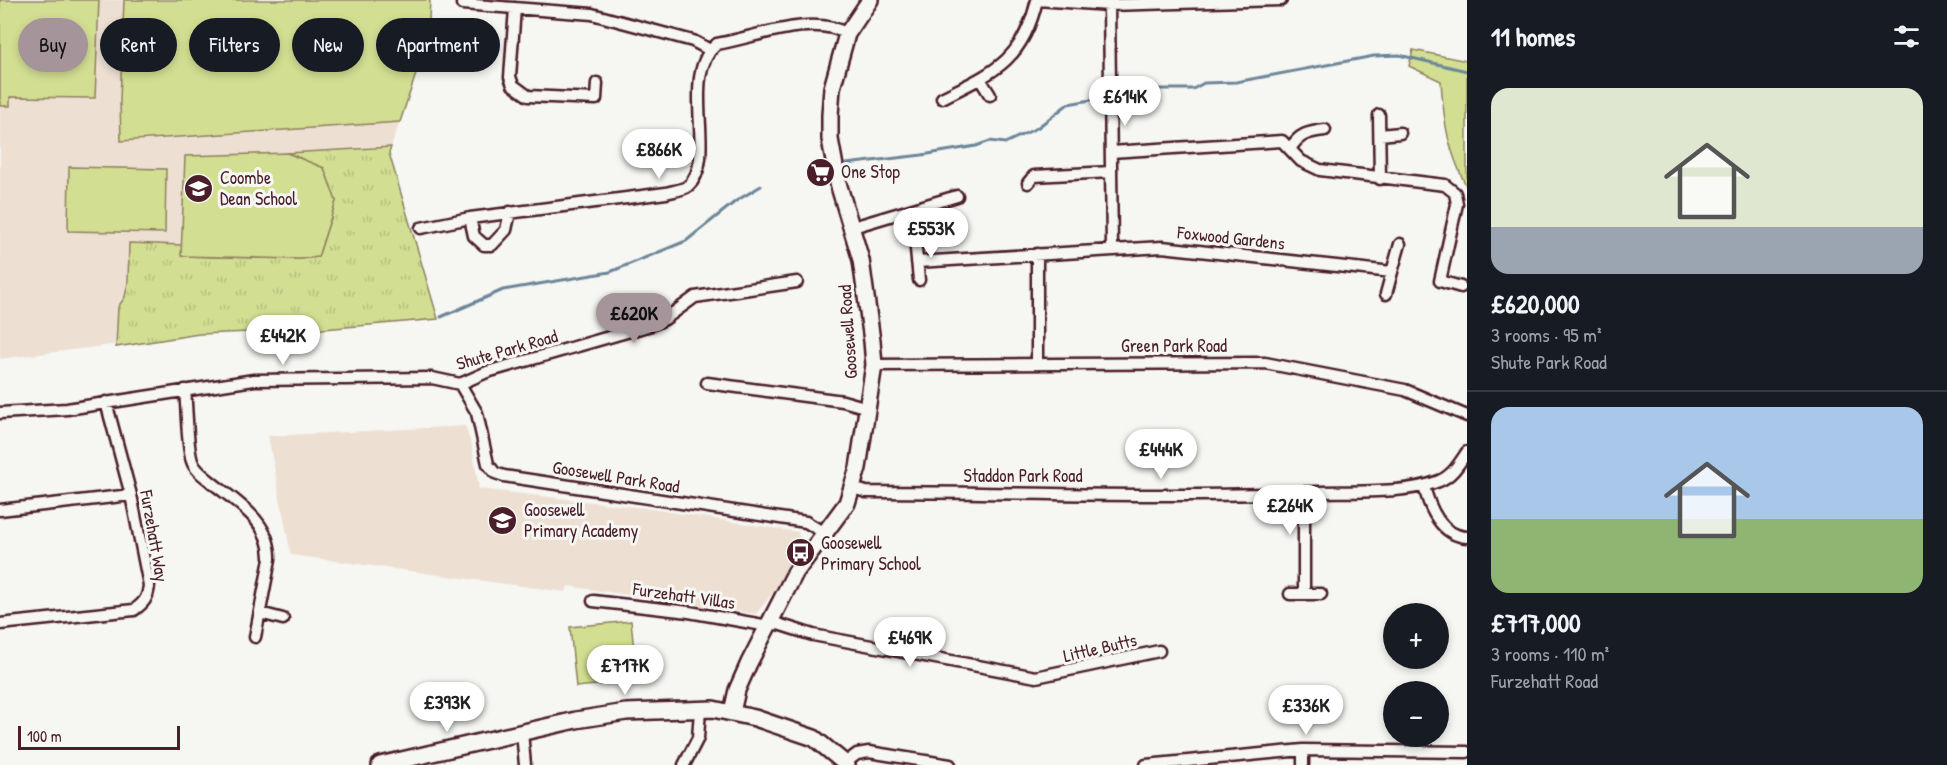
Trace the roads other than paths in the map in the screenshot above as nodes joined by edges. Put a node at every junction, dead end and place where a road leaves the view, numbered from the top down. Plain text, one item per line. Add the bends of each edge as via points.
1 (870, 0) edge
2 (1037, 0) edge
3 (1281, 0) edge
4 (462, 4) dead end
5 (1109, 5) junction
6 (515, 8) junction
7 (847, 34) junction
8 (710, 50) junction
9 (980, 79) junction
10 (597, 83) dead end
11 (990, 95) dead end
12 (942, 98) dead end
13 (1378, 115) dead end
14 (1325, 130) dead end
15 (1400, 133) dead end
16 (1380, 135) junction
17 (1290, 148) junction
18 (1111, 152) junction
19 (1111, 172) junction
20 (1380, 179) junction
21 (1028, 183) dead end
22 (957, 196) dead end
23 (510, 212) junction
24 (470, 218) junction
25 (853, 227) junction
26 (421, 228) dead end
27 (915, 239) dead end
28 (1400, 244) dead end
29 (1112, 248) junction
30 (1037, 254) junction
31 (917, 262) junction
32 (1392, 272) junction
33 (919, 280) dead end
34 (797, 282) dead end
35 (1461, 286) dead end
36 (1386, 294) dead end
37 (1037, 363) junction
38 (874, 365) junction
39 (707, 383) dead end
40 (460, 384) junction
41 (185, 390) junction
42 (106, 402) junction
43 (868, 408) junction
44 (0, 413) edge
45 (1467, 417) edge
46 (1467, 453) edge
47 (1424, 486) junction
48 (853, 488) junction
49 (1304, 493) junction
50 (131, 495) junction
51 (0, 510) edge
52 (826, 534) junction
53 (1467, 537) edge
54 (1290, 594) dead end
55 (1304, 594) junction
56 (1321, 594) dead end
57 (593, 601) dead end
58 (260, 613) junction
59 (283, 619) dead end
60 (0, 624) edge
61 (770, 625) junction
62 (255, 637) dead end
63 (1159, 651) dead end
64 (1049, 677) joint
65 (700, 710) junction
66 (732, 712) junction
67 (522, 732) junction
68 (1303, 750) junction
69 (1467, 752) edge
70 (846, 764) edge
71 (380, 765) edge
72 (525, 765) edge
73 (684, 765) edge
74 (950, 765) edge
75 (1146, 765) edge
76 (1303, 765) edge

1 - 7 street, Goosewell Road
2 - 5 street
2 - 9 street via 1016,52
3 - 5 street
4 - 6 street
5 - 18 street
6 - 8 street via 610,18 693,41
6 - 10 street via 510,77 513,85 528,96 596,99
7 - 8 street via 838,28 798,27 717,44
7 - 25 street, Goosewell Road via 832,88 830,139 838,183
8 - 23 street via 700,67 699,160 695,177 686,187 666,193
9 - 11 street
9 - 12 street
13 - 16 street
14 - 17 street via 1306,132
15 - 16 street
16 - 20 street
17 - 18 street via 1282,141 1268,140
17 - 20 street via 1317,169
18 - 19 street
19 - 21 street via 1034,176
19 - 29 street
20 - 35 street via 1445,184 1455,193 1457,204 1440,280
22 - 25 street
23 - 24 street
23 - 24 street via 506,230 492,245 484,245 474,236
24 - 26 street
25 - 38 street, Goosewell Road via 866,284
27 - 31 street
28 - 32 street
29 - 30 street, Foxwood Gardens
29 - 32 street, Foxwood Gardens via 1162,247
30 - 31 street, Foxwood Gardens
30 - 37 street
31 - 33 street
32 - 36 street
34 - 40 street, Shute Park Road via 780,290 695,297 651,325 487,372
37 - 38 street, Green Park Road
37 - 45 street, Green Park Road via 1265,363 1405,390
38 - 43 street, Goosewell Road
39 - 43 street via 843,401
40 - 41 street, Shute Park Road via 432,378 254,380
40 - 52 street, Goosewell Park Road via 477,413 488,464 495,473 806,522
41 - 42 street, Shute Park Road
41 - 58 street via 191,460 206,478 259,520 265,531 270,559
42 - 44 street, Shute Park Road
42 - 50 street, Furzehatt Way
43 - 48 street, Goosewell Road
46 - 47 street, Staddon Park Road via 1454,472
47 - 49 street, Staddon Park Road
47 - 53 street via 1429,506 1440,523
48 - 49 street, Staddon Park Road via 866,492
48 - 52 street, Goosewell Road
49 - 55 street
50 - 51 street
50 - 60 street, Furzehatt Way via 149,585 144,603 134,610
52 - 61 street, Goosewell Road via 795,573
54 - 55 street
55 - 56 street
57 - 61 street, Furzehatt Villas
58 - 59 street
58 - 62 street
61 - 64 street, Furzehatt Villas
61 - 66 street, Goosewell Road via 737,690
63 - 64 street, Little Butts
65 - 66 street
65 - 67 street via 626,712
65 - 73 street via 698,738
66 - 70 street via 814,738
67 - 71 street
67 - 72 street
68 - 69 street
68 - 75 street
68 - 76 street
70 - 74 street via 857,754 869,752

